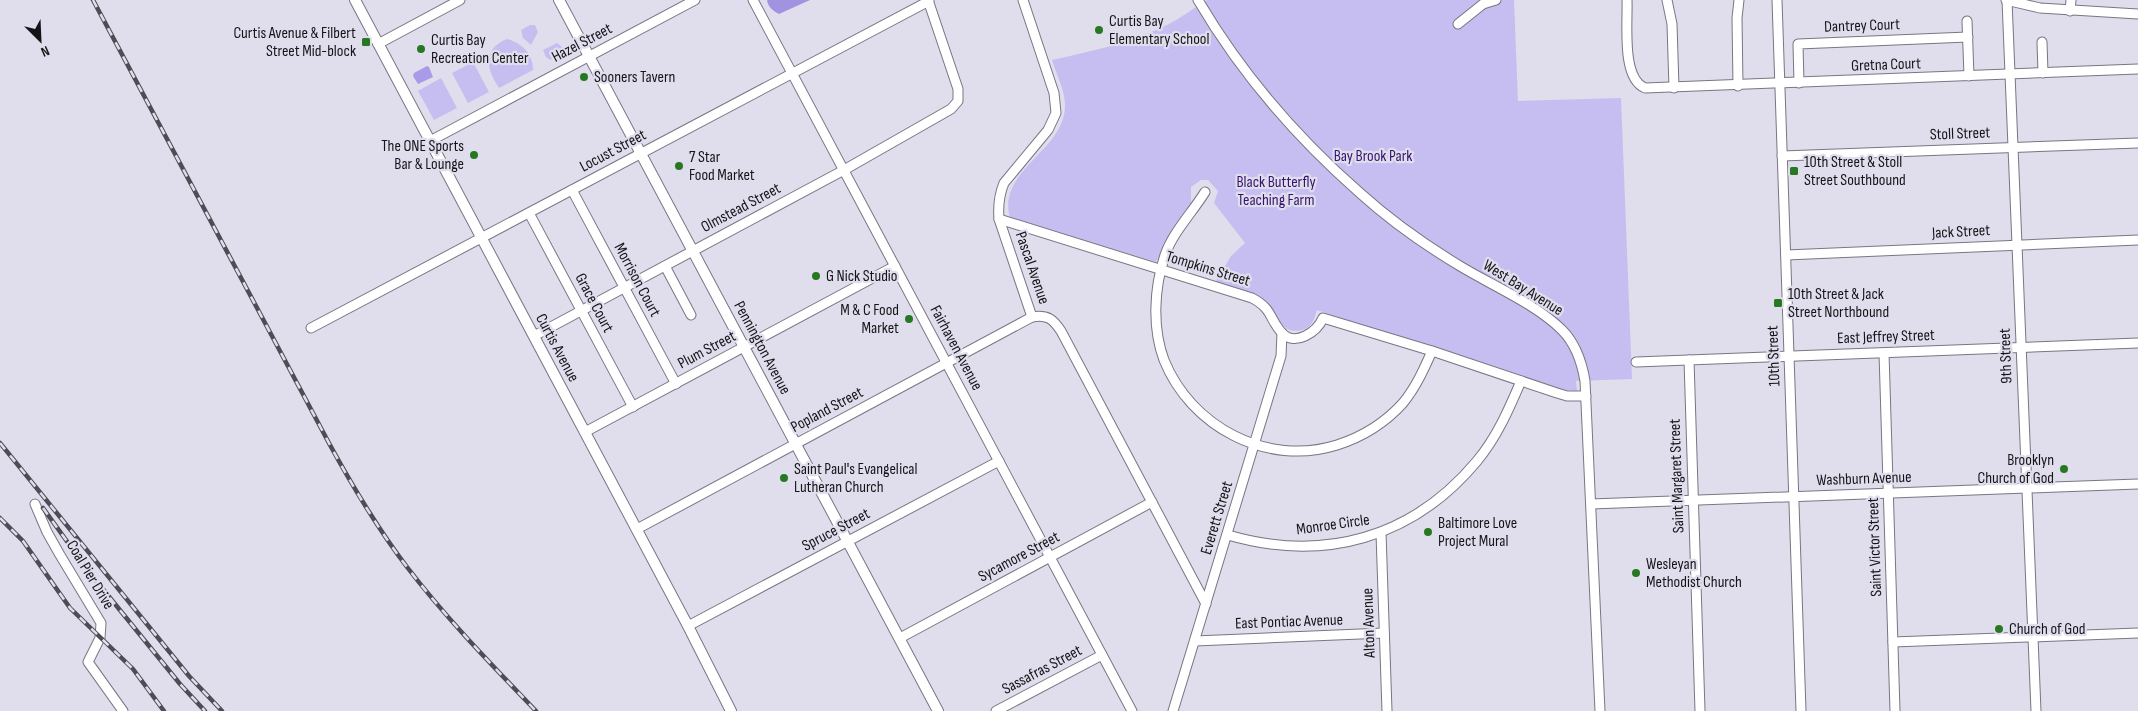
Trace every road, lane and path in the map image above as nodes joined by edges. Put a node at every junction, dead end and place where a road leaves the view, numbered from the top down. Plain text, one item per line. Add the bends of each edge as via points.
1 (355, 0) edge
2 (460, 0) edge
3 (559, 0) edge
4 (695, 0) edge
5 (753, 0) edge
6 (1023, 0) edge
7 (1198, 0) edge
8 (1496, 0) edge
9 (1627, 0) edge
10 (1667, 0) edge
11 (1739, 0) edge
12 (1777, 0) edge
13 (2007, 0) edge
14 (2071, 0) edge
15 (928, 1) edge
16 (2070, 11) junction
17 (2138, 14) edge
18 (1967, 21) dead end
19 (1458, 24) dead end
20 (1968, 38) junction
21 (2042, 42) dead end
22 (378, 44) junction
23 (589, 56) junction
24 (2138, 69) edge
25 (2043, 73) junction
26 (792, 74) junction
27 (2009, 75) junction
28 (1969, 76) junction
29 (1799, 83) junction
30 (1780, 84) junction
31 (1738, 86) junction
32 (1674, 88) junction
33 (430, 141) junction
34 (2138, 142) edge
35 (2012, 147) junction
36 (641, 153) junction
37 (1782, 156) junction
38 (844, 170) junction
39 (572, 190) junction
40 (1205, 192) dead end
41 (529, 213) junction
42 (999, 220) junction
43 (482, 238) junction
44 (2138, 240) edge
45 (2017, 245) junction
46 (693, 251) junction
47 (1786, 255) junction
48 (665, 266) junction
49 (895, 266) junction
50 (1161, 270) junction
51 (624, 288) junction
52 (581, 310) junction
53 (691, 315) dead end
54 (1032, 317) junction
55 (311, 328) dead end
56 (1282, 333) junction
57 (534, 336) junction
58 (2138, 343) edge
59 (745, 347) junction
60 (2021, 348) junction
61 (1432, 351) junction
62 (1884, 353) junction
63 (1790, 356) junction
64 (1689, 360) junction
65 (1636, 362) dead end
66 (946, 363) junction
67 (1521, 381) junction
68 (676, 384) junction
69 (1586, 396) junction
70 (633, 407) junction
71 (585, 432) junction
72 (796, 443) junction
73 (1255, 445) junction
74 (998, 461) junction
75 (2138, 484) edge
76 (2027, 488) junction
77 (1888, 493) junction
78 (1794, 497) junction
79 (1693, 500) junction
80 (1152, 502) junction
81 (35, 504) dead end
82 (1591, 504) junction
83 (637, 529) junction
84 (1380, 533) junction
85 (1228, 535) junction
86 (848, 541) junction
87 (1050, 557) junction
88 (1206, 604) junction
89 (688, 626) junction
90 (1384, 633) junction
91 (2138, 633) edge
92 (2033, 637) junction
93 (900, 638) junction
94 (1195, 641) junction
95 (1893, 642) junction
96 (1102, 655) junction
97 (123, 711) edge
98 (732, 711) edge
99 (938, 711) edge
100 (996, 711) edge
101 (1132, 711) edge
102 (1173, 711) edge
103 (1387, 711) edge
104 (1600, 711) edge
105 (1700, 711) edge
106 (1801, 711) edge
107 (1895, 711) edge
108 (2036, 711) edge

1 - 22 main road, Curtis Avenue
2 - 22 street
3 - 23 main road, Pennington Avenue
4 - 23 street, Hazel Street
5 - 26 street, Fairhaven Avenue
6 - 42 street, Pascal Avenue via 1054,93 1056,113 1048,130 1004,183
7 - 69 street, West Bay Avenue via 1254,84 1300,136 1354,188 1427,245 1538,311 1564,331 1578,355
8 - 19 street via 1483,4
9 - 32 street, Gretna Court via 1629,63 1637,84 1652,89
10 - 32 street via 1672,24
11 - 31 street
12 - 30 street, 10th Street
13 - 16 street
13 - 27 street, 9th Street
14 - 16 street
15 - 26 street, Locust Street
15 - 38 street, Olmstead Street via 958,88 958,101 952,109
16 - 17 street
18 - 20 street
20 - 28 street
20 - 29 street, Dantrey Court via 1798,44
21 - 25 street
22 - 33 main road, Curtis Avenue
23 - 33 street, Hazel Street
23 - 36 main road, Pennington Avenue
24 - 25 street, Gretna Court
25 - 27 street, Gretna Court
26 - 36 street, Locust Street
26 - 38 street, Fairhaven Avenue
27 - 28 street, Gretna Court
27 - 35 street, 9th Street
28 - 29 street, Gretna Court
29 - 30 street, Gretna Court
30 - 31 street, Gretna Court
30 - 37 street, 10th Street
31 - 32 street, Gretna Court
33 - 43 main road, Curtis Avenue
34 - 35 street, Stoll Street
35 - 37 street, Stoll Street
35 - 45 street, 9th Street
36 - 39 street, Locust Street
36 - 46 main road, Pennington Avenue
37 - 47 street, 10th Street
38 - 46 street, Olmstead Street
38 - 49 street, Fairhaven Avenue
39 - 41 street, Locust Street
39 - 51 street, Morrison Court
40 - 50 street via 1170,242
41 - 43 street, Locust Street
41 - 52 street, Grace Court
42 - 50 street, Tompkins Street
42 - 54 street, Pascal Avenue
43 - 55 street, Locust Street
43 - 57 main road, Curtis Avenue
44 - 45 street, Jack Street
45 - 47 street, Jack Street
45 - 60 street, 9th Street
46 - 48 street, Olmstead Street
46 - 59 main road, Pennington Avenue
47 - 63 street, 10th Street
48 - 51 street, Olmstead Street
48 - 53 street
49 - 59 street, Plum Street
49 - 66 street, Fairhaven Avenue
50 - 56 street, Tompkins Street via 1259,302 1272,315
50 - 73 street via 1157,288 1157,324 1171,375 1204,416 1229,434
51 - 52 street, Olmstead Street
51 - 68 street, Morrison Court
52 - 57 street, Olmstead Street
52 - 70 street, Grace Court
54 - 66 street, Popland Street
54 - 80 street, Pascal Avenue via 1047,316 1061,331
56 - 61 street via 1295,338 1310,335 1323,318
56 - 73 street, Everett Street via 1281,356
57 - 71 main road, Curtis Avenue
58 - 60 street, East Jeffrey Street
59 - 68 street, Plum Street
59 - 72 main road, Pennington Avenue
60 - 62 street, East Jeffrey Street
60 - 76 street, 9th Street
61 - 67 street
61 - 73 street via 1413,390 1402,404 1367,432 1349,441 1311,451
62 - 63 street, East Jeffrey Street
62 - 77 street, Saint Victor Street
63 - 64 street, East Jeffrey Street
63 - 78 street, 10th Street
64 - 65 street, East Jeffrey Street
64 - 79 street, Saint Margaret Street
66 - 72 street, Popland Street
66 - 74 street, Fairhaven Avenue
67 - 69 street via 1567,396
67 - 84 street, Monroe Circle via 1500,427 1478,460 1435,502 1416,516
68 - 70 street, Plum Street
69 - 82 street, West Bay Avenue
70 - 71 street, Plum Street
71 - 83 main road, Curtis Avenue
72 - 83 street, Popland Street
72 - 86 main road, Pennington Avenue
73 - 85 street, Everett Street
74 - 86 street, Spruce Street
74 - 87 street, Fairhaven Avenue
75 - 76 street, Washburn Avenue
76 - 77 street, Washburn Avenue
76 - 92 street, 9th Street
77 - 78 street, Washburn Avenue
77 - 95 street, Saint Victor Street
78 - 79 street, Washburn Avenue
78 - 106 street, 10th Street
79 - 82 street, Washburn Avenue
79 - 105 street, Saint Margaret Street
80 - 87 street, Sycamore Street
80 - 88 street, Pascal Avenue
81 - 97 street, Coal Pier Drive via 47,532 101,623 100,638 88,662
82 - 104 street, West Bay Avenue
83 - 89 main road, Curtis Avenue
84 - 85 street, Monroe Circle via 1310,546 1266,544
84 - 90 street, Alton Avenue
85 - 88 street, Everett Street
86 - 89 street, Spruce Street
86 - 93 main road, Pennington Avenue
87 - 93 street, Sycamore Street
87 - 96 street, Fairhaven Avenue
88 - 94 street, Everett Street
89 - 98 main road, Curtis Avenue
90 - 94 street, East Pontiac Avenue
90 - 103 street, Alton Avenue
91 - 92 street
92 - 95 street
92 - 108 street, 9th Street
93 - 99 main road, Pennington Avenue
94 - 102 street, Everett Street
95 - 107 street, Saint Victor Street
96 - 100 street, Sassafras Street
96 - 101 street, Fairhaven Avenue

